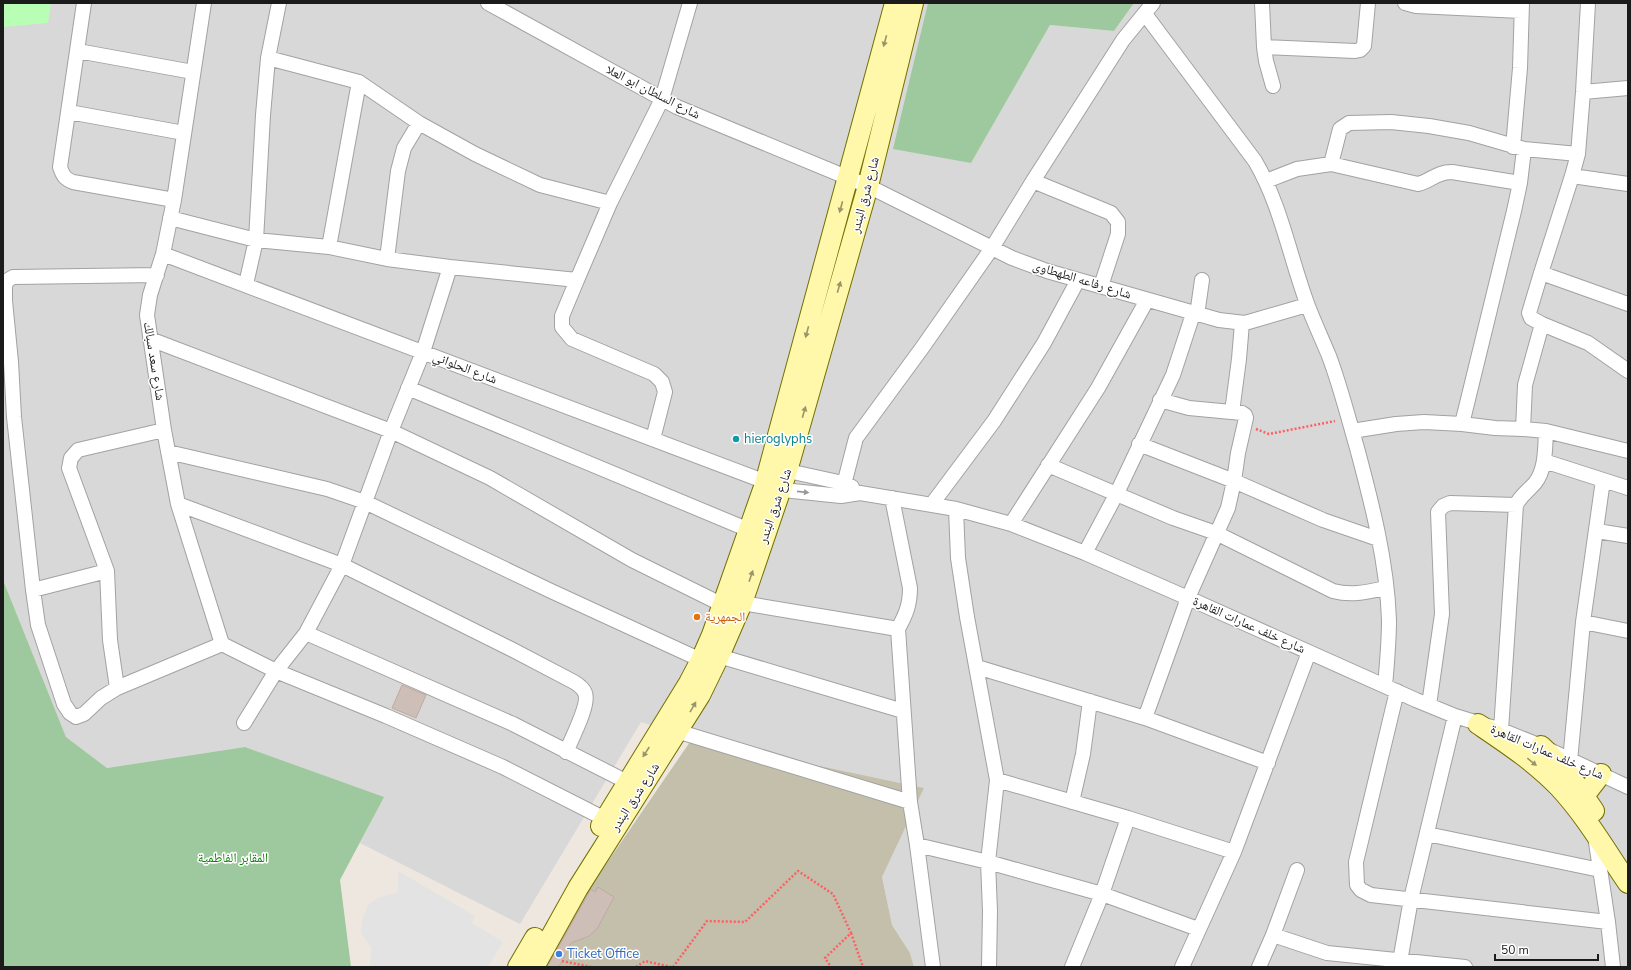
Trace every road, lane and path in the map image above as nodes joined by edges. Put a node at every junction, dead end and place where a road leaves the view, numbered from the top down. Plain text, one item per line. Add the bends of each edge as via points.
1 (84, 3) edge
2 (204, 3) edge
3 (279, 3) edge
4 (488, 3) edge
5 (690, 3) edge
6 (895, 3) edge
7 (913, 3) edge
8 (1262, 3) edge
9 (1368, 3) edge
10 (1405, 3) edge
11 (1588, 3) edge
12 (1521, 7) edge
13 (1149, 9) edge
14 (1264, 47) junction
15 (78, 51) junction
16 (268, 58) junction
17 (193, 72) junction
18 (358, 82) junction
19 (1273, 86) dead end
20 (1628, 88) edge
21 (1583, 92) junction
22 (662, 99) junction
23 (69, 112) junction
24 (418, 123) junction
25 (184, 133) junction
26 (1519, 148) junction
27 (1578, 154) junction
28 (1331, 164) junction
29 (1572, 176) junction
30 (849, 179) junction
31 (1033, 181) junction
32 (1266, 181) junction
33 (1520, 183) junction
34 (1628, 184) edge
35 (868, 186) junction
36 (174, 200) junction
37 (610, 203) junction
38 (170, 218) junction
39 (256, 240) junction
40 (329, 247) junction
41 (992, 248) junction
42 (164, 254) junction
43 (388, 259) junction
44 (450, 266) junction
45 (1541, 273) junction
46 (157, 275) junction
47 (577, 280) junction
48 (1078, 280) junction
49 (1202, 280) dead end
50 (246, 284) junction
51 (1101, 286) junction
52 (1147, 300) junction
53 (1628, 304) edge
54 (1308, 305) junction
55 (1195, 314) junction
56 (1242, 323) junction
57 (1542, 324) junction
58 (150, 339) junction
59 (423, 352) junction
60 (7, 363) edge
61 (1628, 371) edge
62 (408, 388) junction
63 (1160, 400) junction
64 (1232, 412) junction
65 (1462, 424) junction
66 (1245, 425) junction
67 (1350, 425) junction
68 (1524, 429) junction
69 (164, 430) junction
70 (391, 431) junction
71 (1546, 431) junction
72 (653, 439) junction
73 (1138, 444) junction
74 (1628, 451) edge
75 (168, 452) junction
76 (1544, 461) junction
77 (1048, 465) junction
78 (774, 479) junction
79 (1603, 480) junction
80 (1234, 481) junction
81 (1628, 488) edge
82 (842, 489) junction
83 (1117, 493) junction
84 (892, 498) junction
85 (365, 502) junction
86 (178, 504) junction
87 (932, 504) junction
88 (1516, 505) junction
89 (956, 509) junction
90 (1011, 524) junction
91 (750, 530) junction
92 (1597, 531) junction
93 (1216, 533) junction
94 (1628, 536) edge
95 (1378, 539) junction
96 (1085, 553) junction
97 (342, 565) junction
98 (107, 571) junction
99 (1386, 588) junction
100 (32, 590) junction
101 (1188, 598) junction
102 (732, 604) junction
103 (1583, 622) junction
104 (898, 629) junction
105 (1628, 631) edge
106 (306, 633) junction
107 (222, 644) junction
108 (1309, 652) junction
109 (710, 658) junction
110 (977, 667) junction
111 (276, 671) junction
112 (117, 688) junction
113 (1391, 688) junction
114 (1090, 701) junction
115 (1429, 705) junction
116 (903, 711) junction
117 (1455, 716) junction
118 (1145, 718) junction
119 (244, 723) dead end
120 (1478, 724) junction
121 (670, 729) junction
122 (1501, 730) junction
123 (1541, 746) junction
124 (566, 752) junction
125 (1570, 761) junction
126 (1268, 763) junction
127 (1601, 774) junction
128 (997, 780) junction
129 (634, 786) junction
130 (1628, 787) edge
131 (910, 802) junction
132 (1072, 802) junction
133 (1580, 802) junction
134 (1128, 818) junction
135 (611, 822) junction
136 (1594, 832) junction
137 (1427, 834) junction
138 (917, 845) junction
139 (1234, 852) junction
140 (1628, 861) edge
141 (988, 862) junction
142 (1296, 870) dead end
143 (1600, 870) junction
144 (1628, 884) edge
145 (1102, 894) junction
146 (1411, 899) junction
147 (1608, 922) junction
148 (1198, 929) junction
149 (851, 934) junction
150 (1273, 935) junction
151 (562, 961) dead end
152 (1399, 964) edge
153 (523, 966) edge
154 (590, 967) edge
155 (636, 967) edge
156 (672, 967) edge
157 (830, 967) edge
158 (864, 967) edge
159 (933, 967) edge
160 (989, 967) edge
161 (1072, 967) edge
162 (1182, 967) edge
163 (1259, 967) edge
164 (1465, 967) edge
165 (1612, 967) edge

1 - 15 street
2 - 17 street, شارع سعد سبالك
3 - 16 street
4 - 22 street, شارع السلطان ابو العلا
5 - 22 street
6 -> 30 main road, شارع شرق البندر
7 - 35 main road, شارع شرق البندر
8 - 14 street
9 - 14 street via 1364,46 1360,50
10 - 12 street via 1416,6
11 - 21 street
12 - 26 street
13 - 31 street via 1122,40
13 - 32 street via 1255,161
14 - 19 street
15 - 17 street
15 - 23 street
16 - 18 street
16 - 39 street
17 - 25 street, شارع سعد سبالك
18 - 24 street
18 - 40 street
20 - 21 street
21 - 27 street
22 - 30 street, شارع السلطان ابو العلا via 677,108
22 - 37 street
23 - 25 street
23 - 36 street via 60,167 65,179
24 - 37 street via 540,185
24 - 43 street via 404,148 398,170
25 - 36 street, شارع سعد سبالك
26 - 27 street
26 - 28 street via 1469,133 1429,126 1391,122 1348,123 1340,130
26 - 33 street
27 - 29 street
28 - 32 street via 1297,169
28 - 33 street via 1418,184 1443,172
29 - 34 street
29 - 45 street
30 - 35 street, شارع السلطان ابو العلا
30 -> 78 main road, شارع شرق البندر
31 - 41 street
31 - 51 street via 1111,213 1118,222 1118,234
32 - 54 street
33 - 65 street
35 - 41 street, شارع رفاعه الطهطاوى
78 -> 35 main road, شارع شرق البندر
36 - 38 street, شارع سعد سبالك
37 - 47 street
38 - 39 street
38 - 42 street, شارع سعد سبالك
39 - 40 street
39 - 50 street
40 - 43 street
41 - 48 street, شارع رفاعه الطهطاوى via 1012,258
41 - 82 street via 856,438
42 - 46 street, شارع سعد سبالك
42 - 50 street, شارع الحلواني
43 - 44 street
44 - 47 street
44 - 59 street
45 - 53 street
45 - 57 street via 1529,313 1530,318
46 - 58 street, شارع سعد سبالك via 147,315
46 - 60 street via 13,277 5,285
47 - 72 street via 562,316 562,327 572,339 654,374 662,382 666,392
48 - 51 street, شارع رفاعه الطهطاوى
48 - 87 street via 1044,343 994,421
49 - 55 street
50 - 59 street, شارع الحلواني
51 - 52 street, شارع رفاعه الطهطاوى
52 - 55 street, شارع رفاعه الطهطاوى
52 - 77 street via 1098,388
54 - 56 street, شارع رفاعه الطهطاوى
54 - 67 street via 1329,356
55 - 56 street, شارع رفاعه الطهطاوى
55 - 63 street via 1173,375
56 - 64 street
57 - 61 street via 1588,343
57 - 68 street via 1525,384
58 - 69 street, شارع سعد سبالك
58 - 70 street
59 - 62 street
59 - 72 street, شارع الحلواني
60 - 100 street
62 - 70 street
62 - 91 street
63 - 64 street via 1189,408
63 - 73 street
64 - 66 street via 1245,415
65 - 67 street via 1424,422
65 - 68 street
66 - 67 path via 1269,434
66 - 80 street
67 - 95 street
68 - 71 street
69 - 75 street, شارع سعد سبالك
69 - 98 street via 78,450 71,458 69,468 72,478
70 - 85 street
70 - 102 street via 490,478 632,560
71 - 74 street
71 - 76 street
72 - 78 street, شارع الحلواني
73 - 80 street
73 - 83 street
75 - 85 street via 327,489
75 - 86 street, شارع سعد سبالك
76 - 79 street
76 - 88 street via 1535,483 1521,496
77 - 83 street
77 - 90 street
78 -> 82 street, شارع خلف عمارات القاهرة
78 - 82 street, شارع خلف عمارات القاهرة
78 - 91 main road, شارع شرق البندر
102 -> 78 main road, شارع شرق البندر
79 - 81 street
79 - 92 street
80 - 93 street via 1228,508
80 - 95 street via 1323,520
82 - 84 street, شارع خلف عمارات القاهرة
83 - 93 street via 1173,518
83 - 96 street
84 - 87 street, شارع خلف عمارات القاهرة
84 - 104 street via 910,588 910,601
85 - 97 street
85 - 109 street via 551,591
86 - 97 street
86 - 107 street, شارع سعد سبالك
87 - 89 street, شارع خلف عمارات القاهرة
88 - 115 street via 1450,503 1438,512 1442,614
88 - 122 street
89 - 90 street, شارع خلف عمارات القاهرة
89 - 110 street via 958,558
90 - 96 street, شارع خلف عمارات القاهرة
91 - 102 main road, شارع شرق البندر
92 - 94 street
92 - 103 street
93 - 99 street via 1333,591 1358,594
93 - 101 street
95 - 99 street
96 - 101 street, شارع خلف عمارات القاهرة
97 - 106 street
97 - 124 street via 512,649 583,688 586,694 584,710
98 - 100 street
98 - 112 street via 110,640
99 - 113 street
100 - 112 street via 38,626 64,704 70,713 76,716 84,714 101,698
101 - 108 street, شارع خلف عمارات القاهرة
101 - 118 street
102 - 104 street
102 - 109 main road, شارع شرق البندر
103 - 105 street
103 - 125 street
104 - 116 street
106 - 111 street
106 - 124 street via 512,724
107 - 111 street
107 - 112 street
108 - 113 street, شارع خلف عمارات القاهرة
108 - 126 street
109 - 116 street
109 - 121 main road, شارع شرق البندر
110 - 114 street
110 - 128 street
111 - 119 street
111 - 135 street via 503,767
113 - 115 street, شارع خلف عمارات القاهرة
113 - 146 street via 1356,862 1356,875 1357,885 1361,890 1371,894
114 - 118 street
114 - 132 street via 1083,754
115 - 117 street, شارع خلف عمارات القاهرة
116 - 131 street
117 - 120 street, شارع خلف عمارات القاهرة
117 - 137 street
118 - 126 street
120 - 122 street, شارع خلف عمارات القاهرة
120 -> 133 main road via 1532,762
121 - 129 main road, شارع شرق البندر
121 - 131 street
122 - 123 street, شارع خلف عمارات القاهرة
123 - 125 street, شارع خلف عمارات القاهرة
123 - 133 main road via 1566,770
124 - 129 street
125 - 127 street, شارع خلف عمارات القاهرة
126 - 139 street
127 - 130 street, شارع خلف عمارات القاهرة
127 - 133 main road
128 - 132 street
128 - 141 street
129 - 135 main road, شارع شرق البندر
131 - 138 street
132 - 134 street
133 - 136 main road
133 - 140 main road
134 - 139 street
134 - 145 street
135 - 153 main road, شارع شرق البندر
136 - 143 street
136 - 144 main road
137 - 143 street
137 - 146 street
138 - 141 street
138 - 159 street
139 - 148 street
141 - 145 street
141 - 160 street
142 - 150 street
143 - 147 street
145 - 148 street
145 - 161 street
146 - 147 street
146 - 152 street
147 - 165 street
148 - 162 street
149 - 156 path via 833,894 798,871 745,922 707,921
149 - 157 path via 825,958
149 - 158 path
150 - 152 street via 1327,953
150 - 163 street
151 - 154 path
152 - 164 street
155 - 156 path via 645,961

